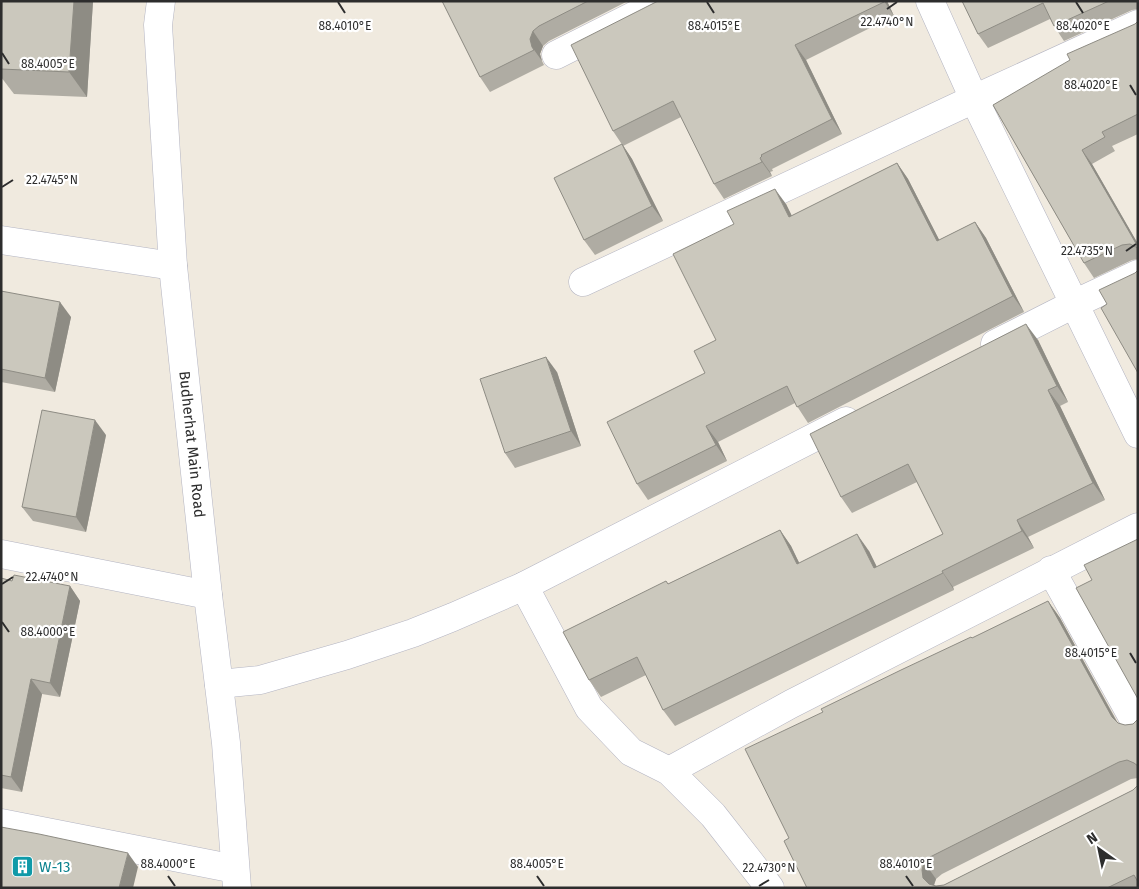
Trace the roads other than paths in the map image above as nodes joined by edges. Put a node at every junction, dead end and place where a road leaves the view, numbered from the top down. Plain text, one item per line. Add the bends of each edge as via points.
1 (663, 1) edge
2 (930, 1) edge
3 (156, 9) edge
4 (1138, 24) edge
5 (556, 55) dead end
6 (974, 99) junction
7 (1, 240) edge
8 (173, 266) junction
9 (1138, 274) edge
10 (583, 282) dead end
11 (1074, 304) junction
12 (978, 353) edge
13 (872, 407) edge
14 (1138, 434) edge
15 (1138, 528) edge
16 (1, 554) edge
17 (1051, 570) junction
18 (524, 586) junction
19 (208, 595) junction
20 (219, 684) junction
21 (1138, 727) edge
22 (669, 771) junction
23 (1, 823) edge
24 (236, 878) edge
25 (770, 888) edge

1 - 5 street
2 - 6 street
3 - 8 street, Budherhat Main Road
4 - 6 street
6 - 10 street
6 - 11 street
7 - 8 street
8 - 19 street, Budherhat Main Road
9 - 11 street
11 - 12 street
11 - 14 street
13 - 18 street
15 - 17 street
16 - 19 street
17 - 21 street
17 - 22 street
18 - 20 street via 413,633 348,655 260,680
18 - 22 street via 589,708 630,752
19 - 20 street, Budherhat Main Road
20 - 24 street, Budherhat Main Road
22 - 25 street via 713,815
23 - 24 street

